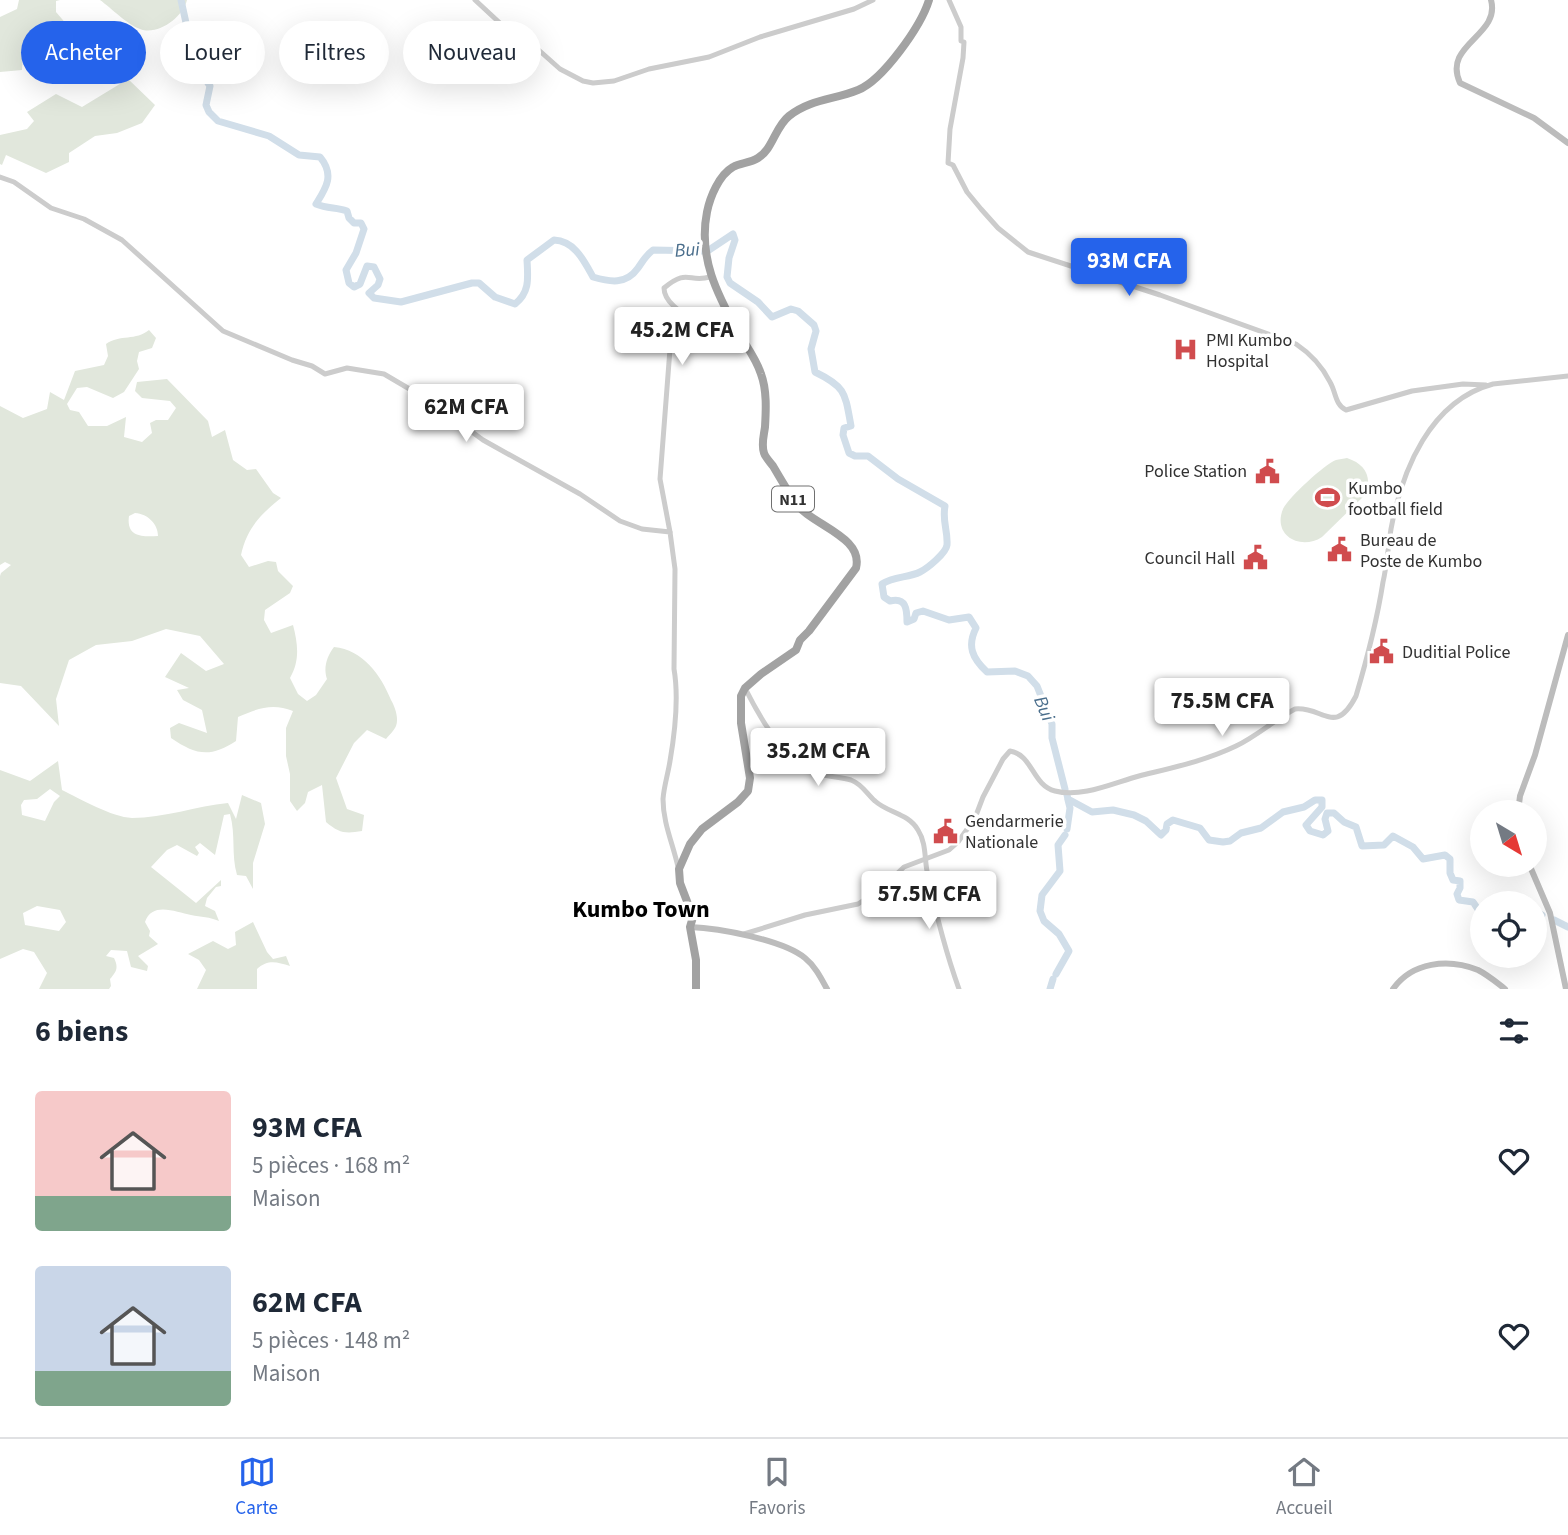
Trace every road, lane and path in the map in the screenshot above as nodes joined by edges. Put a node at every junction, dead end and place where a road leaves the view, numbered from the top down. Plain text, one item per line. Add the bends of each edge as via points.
1 (475, 0) edge
2 (873, 0) edge
3 (929, 0) edge
4 (949, 0) edge
5 (1491, 0) edge
6 (1568, 143) edge
7 (0, 177) edge
8 (710, 277) junction
9 (1568, 376) edge
10 (1489, 385) junction
11 (670, 532) junction
12 (1568, 635) edge
13 (745, 688) junction
14 (1520, 800) edge
15 (924, 861) junction
16 (679, 869) junction
17 (1535, 877) edge
18 (690, 928) junction
19 (740, 935) junction
20 (693, 988) edge
21 (827, 989) edge
22 (959, 989) edge
23 (1392, 989) edge
24 (1505, 989) edge
25 (1566, 989) edge

1 - 2 street via 561,69 593,83 709,57
3 - 8 highway, N11 via 919,22 872,81 861,89 804,106 778,127 763,154 722,177 707,210 704,241
4 - 10 street via 964,43 948,163 981,209 1021,247 1296,344 1312,356 1346,410 1412,390
5 - 6 main road via 1493,8 1482,32 1456,63 1460,83 1534,118
7 - 11 street via 51,208 84,219 122,240 223,331 326,374 347,368 384,374 430,396 483,440 621,522
8 - 11 street via 687,275 664,288 670,303 708,333 707,340 689,337 670,349 660,479
8 - 13 highway, N11 via 763,378 764,453 800,509 847,541 857,562 796,650
9 - 10 street
10 - 15 street via 1442,415 1414,455 1395,508 1359,687 1347,711 1326,718 1295,709 1228,750 1113,785 1072,792 1048,789 1025,759 1010,751 966,833 949,850
11 - 16 street via 677,685 663,802
12 - 14 main road
13 - 15 street via 758,713 805,768 854,781 875,802 909,819 923,839
13 - 16 highway via 741,723 748,791 702,829
15 - 19 street via 904,867 858,904
15 - 22 street
16 - 18 highway via 693,917
17 - 25 main road via 1550,913
18 - 19 main road
18 - 20 highway via 696,960
19 - 21 main road via 796,951 813,966
23 - 24 main road via 1417,969 1451,963 1476,970

